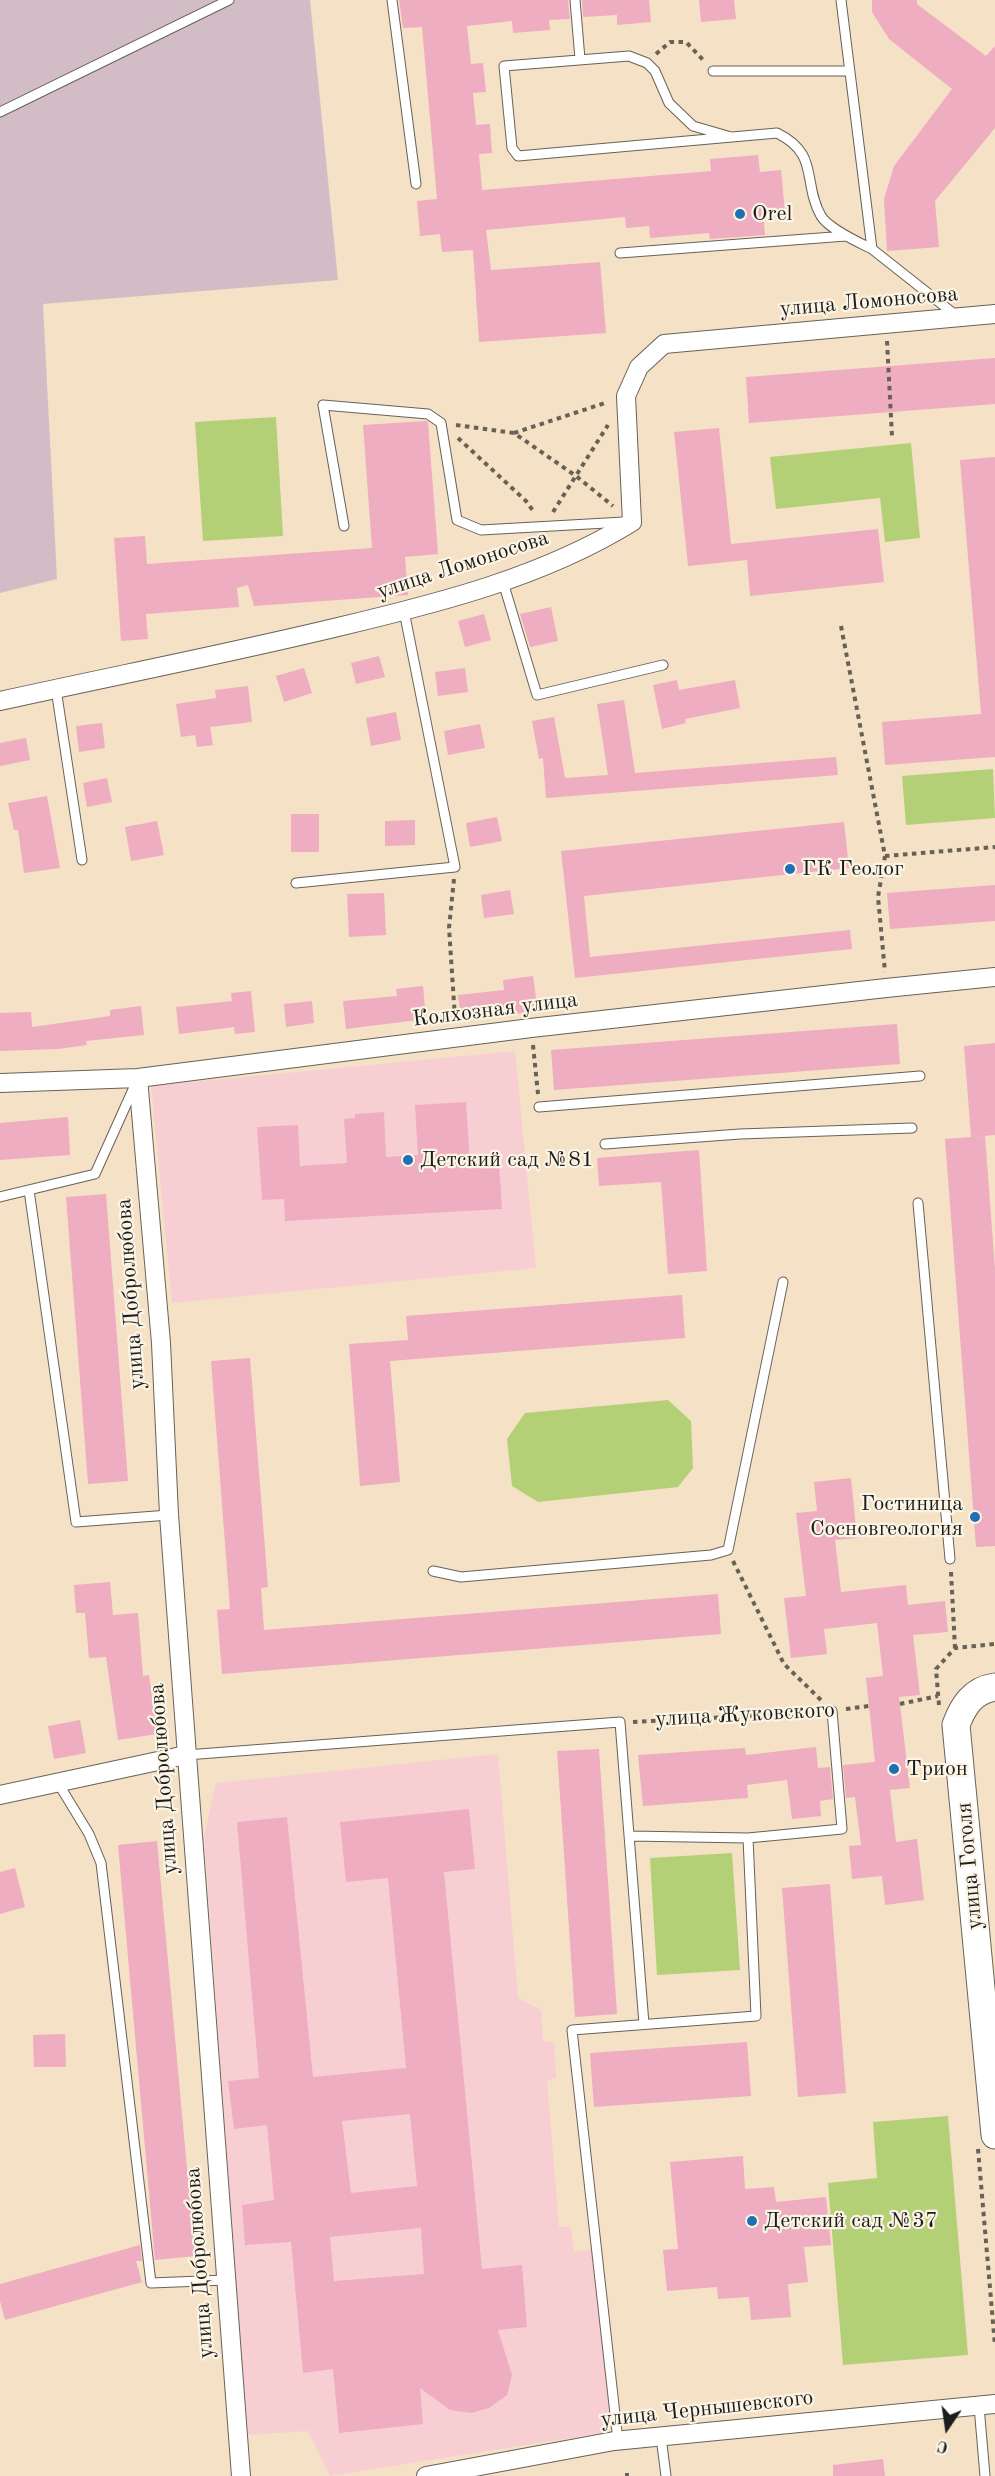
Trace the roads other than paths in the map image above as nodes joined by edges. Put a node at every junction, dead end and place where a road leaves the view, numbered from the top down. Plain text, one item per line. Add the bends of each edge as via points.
1 (229, 0) edge
2 (392, 0) edge
3 (575, 0) edge
4 (841, 0) edge
5 (580, 59) junction
6 (713, 71) road end
7 (850, 71) junction
8 (0, 112) edge
9 (731, 137) junction
10 (416, 184) dead end
11 (846, 236) junction
12 (872, 249) junction
13 (620, 253) dead end
14 (995, 315) edge
15 (960, 319) junction
16 (632, 522) junction
17 (344, 526) dead end
18 (503, 582) junction
19 (404, 611) junction
20 (663, 665) dead end
21 (56, 688) junction
22 (0, 701) edge
23 (81, 860) dead end
24 (296, 882) dead end
25 (995, 977) edge
26 (920, 1076) dead end
27 (138, 1078) junction
28 (0, 1083) edge
29 (539, 1107) road end
30 (912, 1128) dead end
31 (605, 1144) dead end
32 (29, 1190) junction
33 (0, 1197) edge
34 (918, 1203) dead end
35 (783, 1282) dead end
36 (169, 1515) junction
37 (950, 1559) road end
38 (433, 1571) dead end
39 (995, 1687) edge
40 (832, 1711) road end
41 (186, 1755) junction
42 (58, 1783) junction
43 (0, 1796) edge
44 (629, 1836) junction
45 (748, 1838) junction
46 (644, 2024) junction
47 (995, 2135) edge
48 (226, 2280) junction
49 (987, 2405) edge
50 (662, 2437) junction
51 (618, 2441) junction
52 (241, 2476) edge
53 (426, 2476) edge
54 (666, 2476) edge
55 (985, 2476) edge

1 - 8 lane
2 - 10 lane
3 - 5 lane
4 - 7 lane
5 - 9 lane via 629,56 647,63 655,71 669,103 682,117 693,126
5 - 9 lane via 504,66 512,148 518,156
6 - 7 lane
7 - 12 lane
9 - 11 lane via 777,133 797,145 805,159 822,218
11 - 12 lane
11 - 13 lane
12 - 15 lane
14 - 15 street, улица Ломоносова
15 - 16 street, улица Ломоносова via 664,344 639,367 626,396
16 - 17 lane via 481,530 457,520 441,423 428,414 323,405
16 - 18 street, улица Ломоносова via 571,555
18 - 19 street, улица Ломоносова
18 - 20 lane via 537,695
19 - 21 street, улица Ломоносова via 233,652
19 - 24 lane via 455,867
21 - 22 street, улица Ломоносова
21 - 23 lane
25 - 27 street, Колхозная улица via 531,1028
26 - 29 lane
27 - 28 street, Колхозная улица
27 - 32 lane via 95,1174
27 - 36 street, улица Добролюбова via 161,1343
30 - 31 lane
32 - 33 lane
32 - 36 lane via 76,1522
34 - 37 lane
35 - 38 lane via 728,1550 711,1555 520,1573 461,1577
36 - 41 street, улица Добролюбова
39 - 47 main road, улица Гоголя via 963,1706 956,1725
40 - 45 lane via 842,1829
41 - 42 street
41 - 44 lane via 621,1722
41 - 48 street, улица Добролюбова
42 - 43 street
42 - 48 lane via 89,1834 100,1863 151,2283
44 - 45 lane
44 - 46 lane
45 - 46 lane via 756,2016
46 - 51 lane via 572,2030
48 - 52 street, улица Добролюбова
49 - 50 street, улица Чернышевского
49 - 55 lane
50 - 51 street, улица Чернышевского
50 - 54 lane
51 - 53 street, улица Чернышевского

